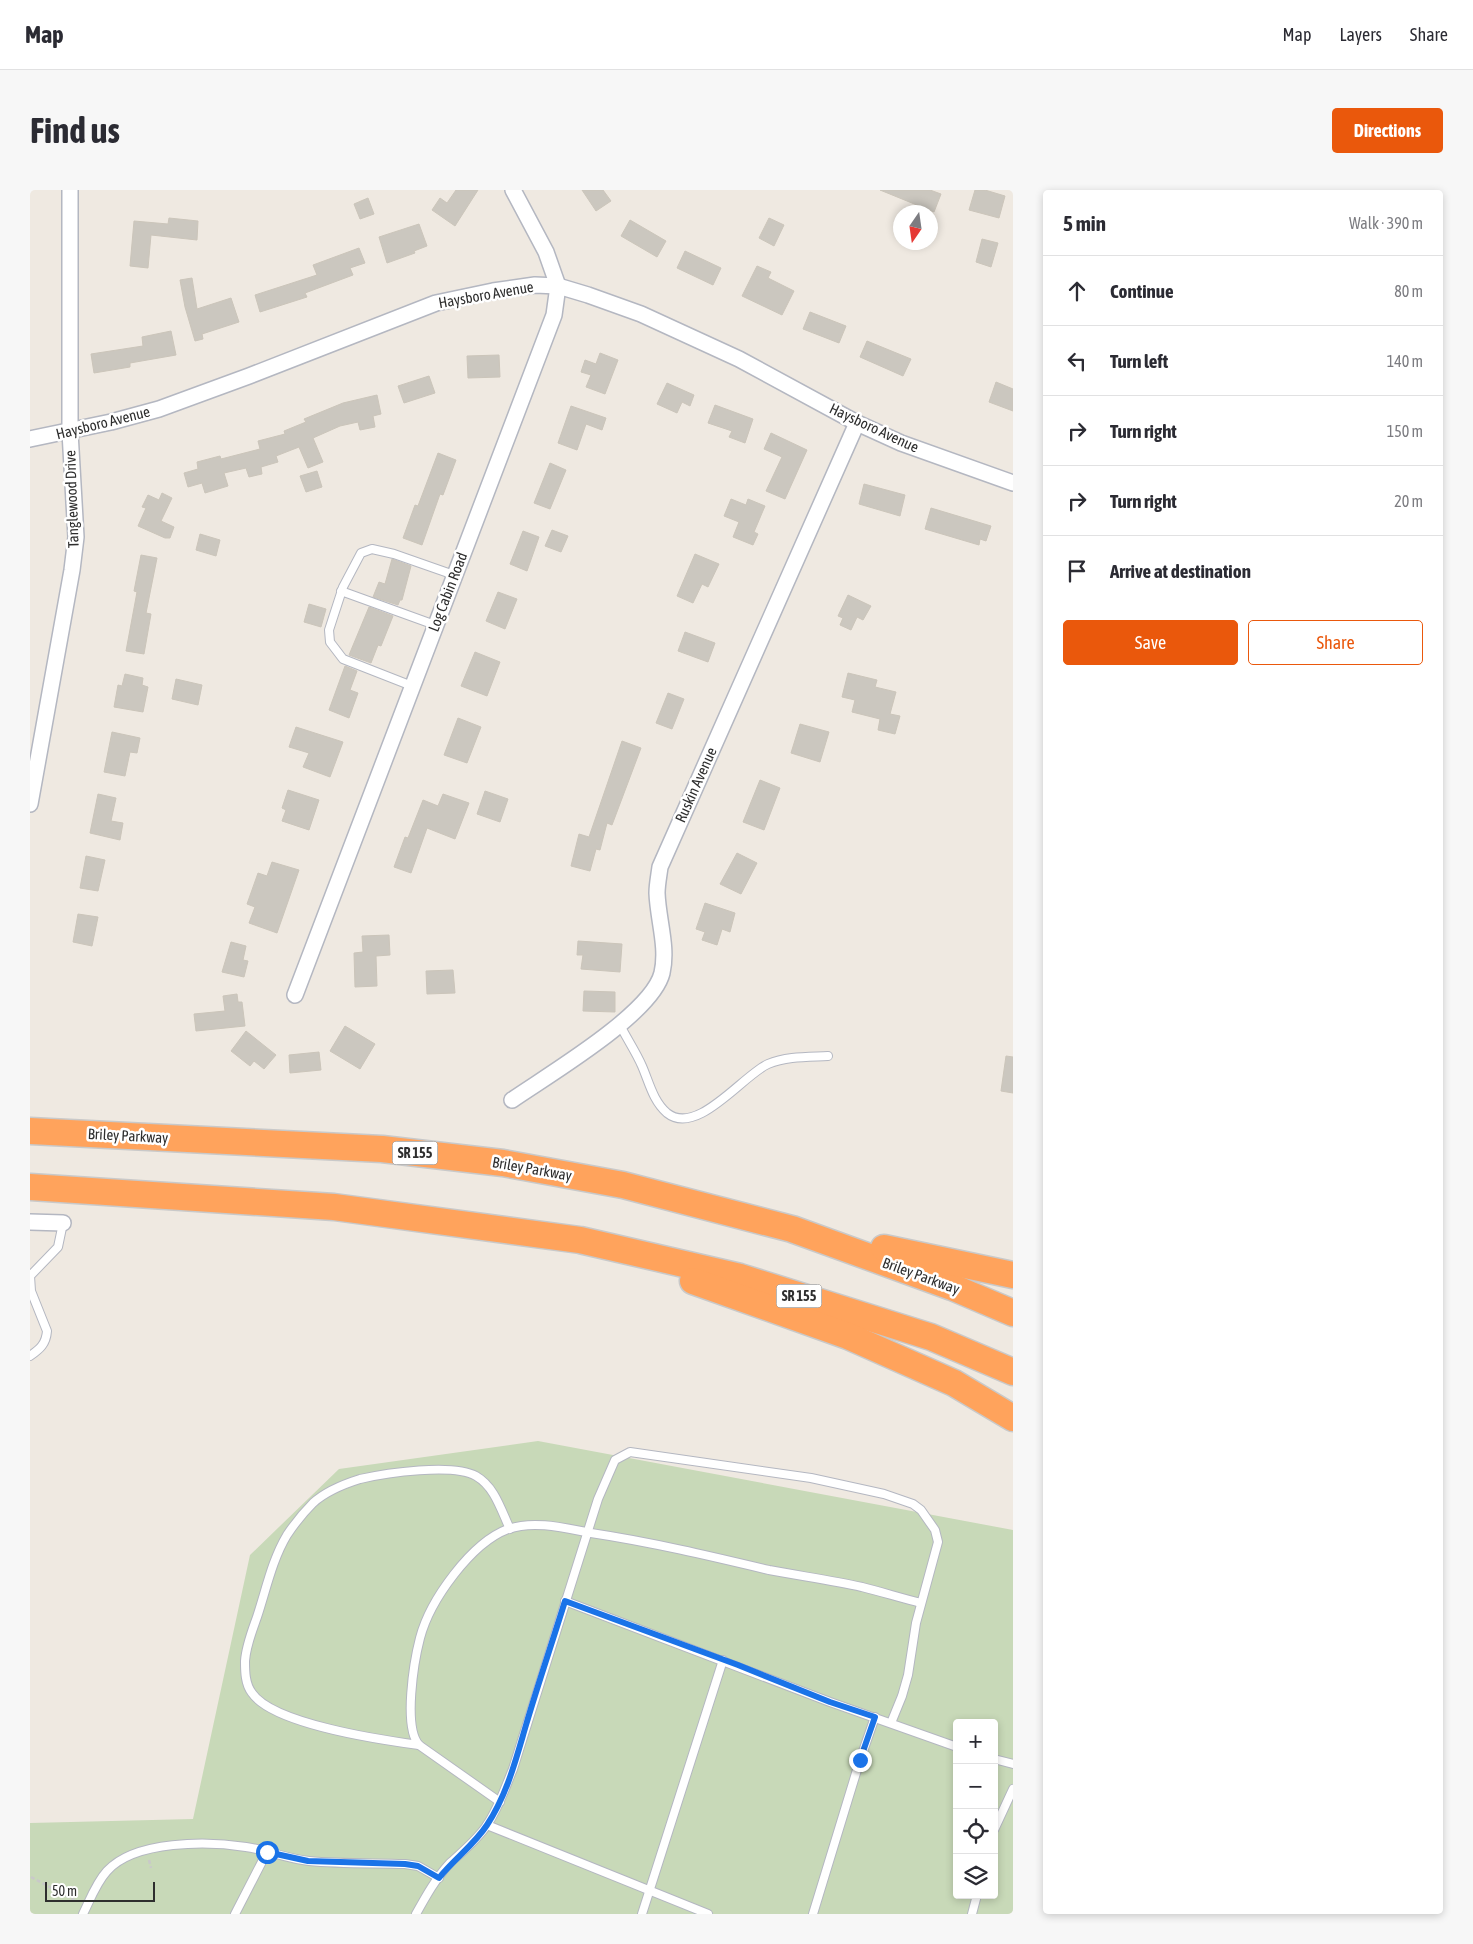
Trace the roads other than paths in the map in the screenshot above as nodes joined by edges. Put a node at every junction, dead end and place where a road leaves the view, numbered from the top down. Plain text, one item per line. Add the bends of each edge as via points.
1 (70, 190) edge
2 (513, 190) edge
3 (558, 286) junction
4 (857, 423) junction
5 (70, 432) junction
6 (30, 439) edge
7 (1013, 483) edge
8 (454, 575) junction
9 (341, 591) junction
10 (435, 625) junction
11 (412, 686) junction
12 (30, 804) edge
13 (295, 995) dead end
14 (620, 1025) junction
15 (828, 1056) dead end
16 (512, 1100) dead end
17 (30, 1131) edge
18 (30, 1187) edge
19 (30, 1222) edge
20 (63, 1223) joint
21 (792, 1230) junction
22 (580, 1240) junction
23 (1013, 1274) edge
24 (1013, 1313) edge
25 (30, 1356) edge
26 (1013, 1372) edge
27 (1013, 1418) edge
28 (510, 1529) junction
29 (587, 1532) junction
30 (565, 1601) junction
31 (921, 1603) junction
32 (723, 1660) junction
33 (875, 1717) junction
34 (891, 1723) junction
35 (419, 1745) junction
36 (953, 1746) edge
37 (998, 1760) edge
38 (1013, 1764) edge
39 (1013, 1789) edge
40 (500, 1802) junction
41 (998, 1821) edge
42 (487, 1825) junction
43 (267, 1852) junction
44 (439, 1878) junction
45 (649, 1891) junction
46 (976, 1899) edge
47 (85, 1910) edge
48 (235, 1914) edge
49 (416, 1914) edge
50 (642, 1914) edge
51 (708, 1914) edge
52 (813, 1914) edge
53 (972, 1914) edge

1 - 5 street, Tanglewood Drive
2 - 3 street, Log Cabin Road via 546,252
3 - 4 street, Haysboro Avenue via 641,314 739,359
3 - 5 street, Haysboro Avenue via 534,285 436,303 159,409
3 - 8 street, Log Cabin Road via 554,315
4 - 7 street, Haysboro Avenue via 901,444
4 - 14 street, Ruskin Avenue via 660,867 657,892 664,954 661,974 650,995
5 - 6 street, Haysboro Avenue
5 - 12 street, Tanglewood Drive via 76,537
8 - 9 lane via 372,549 361,553
8 - 10 street, Log Cabin Road
9 - 10 lane
9 - 11 lane via 329,630 330,642 343,659
10 - 11 street, Log Cabin Road
11 - 13 street, Log Cabin Road
14 - 15 lane via 656,1100 668,1113 686,1119 701,1113 766,1064 785,1058
14 - 16 street, Ruskin Avenue
17 - 21 highway, Briley Parkway / SR 155 via 382,1149 503,1163 623,1185
18 - 22 highway, SR 155 via 334,1207
19 - 20 street
20 - 25 lane via 58,1247 30,1276 31,1291 47,1331 42,1347
21 - 23 highway
21 - 24 highway, Briley Parkway / SR 155 via 952,1287
22 - 26 highway, SR 155 via 740,1277 930,1338
22 - 27 highway via 848,1336 954,1383
28 - 29 lane via 545,1526
28 - 35 lane via 488,1540 461,1565 427,1619 413,1677 412,1725
28 - 35 lane via 490,1488 476,1476 461,1470 442,1469 392,1475 336,1488 315,1501 286,1537 275,1561 245,1659 252,1694 260,1702 297,1719 343,1732
29 - 30 lane
29 - 31 lane via 863,1588
29 - 31 lane via 615,1460 630,1452 811,1478 884,1494 921,1510 935,1530 938,1542
30 - 32 lane
30 - 40 lane
31 - 34 lane via 908,1675
32 - 33 lane
32 - 45 lane
33 - 34 lane
33 - 52 lane
34 - 36 lane
35 - 40 lane
37 - 38 lane
39 - 41 lane
40 - 42 lane
42 - 44 lane
42 - 45 lane
43 - 44 lane via 308,1861 405,1864 418,1866
43 - 47 lane via 201,1844 176,1844 142,1852 112,1866 101,1879
43 - 48 lane
44 - 49 lane
45 - 50 lane
45 - 51 lane
46 - 53 lane

